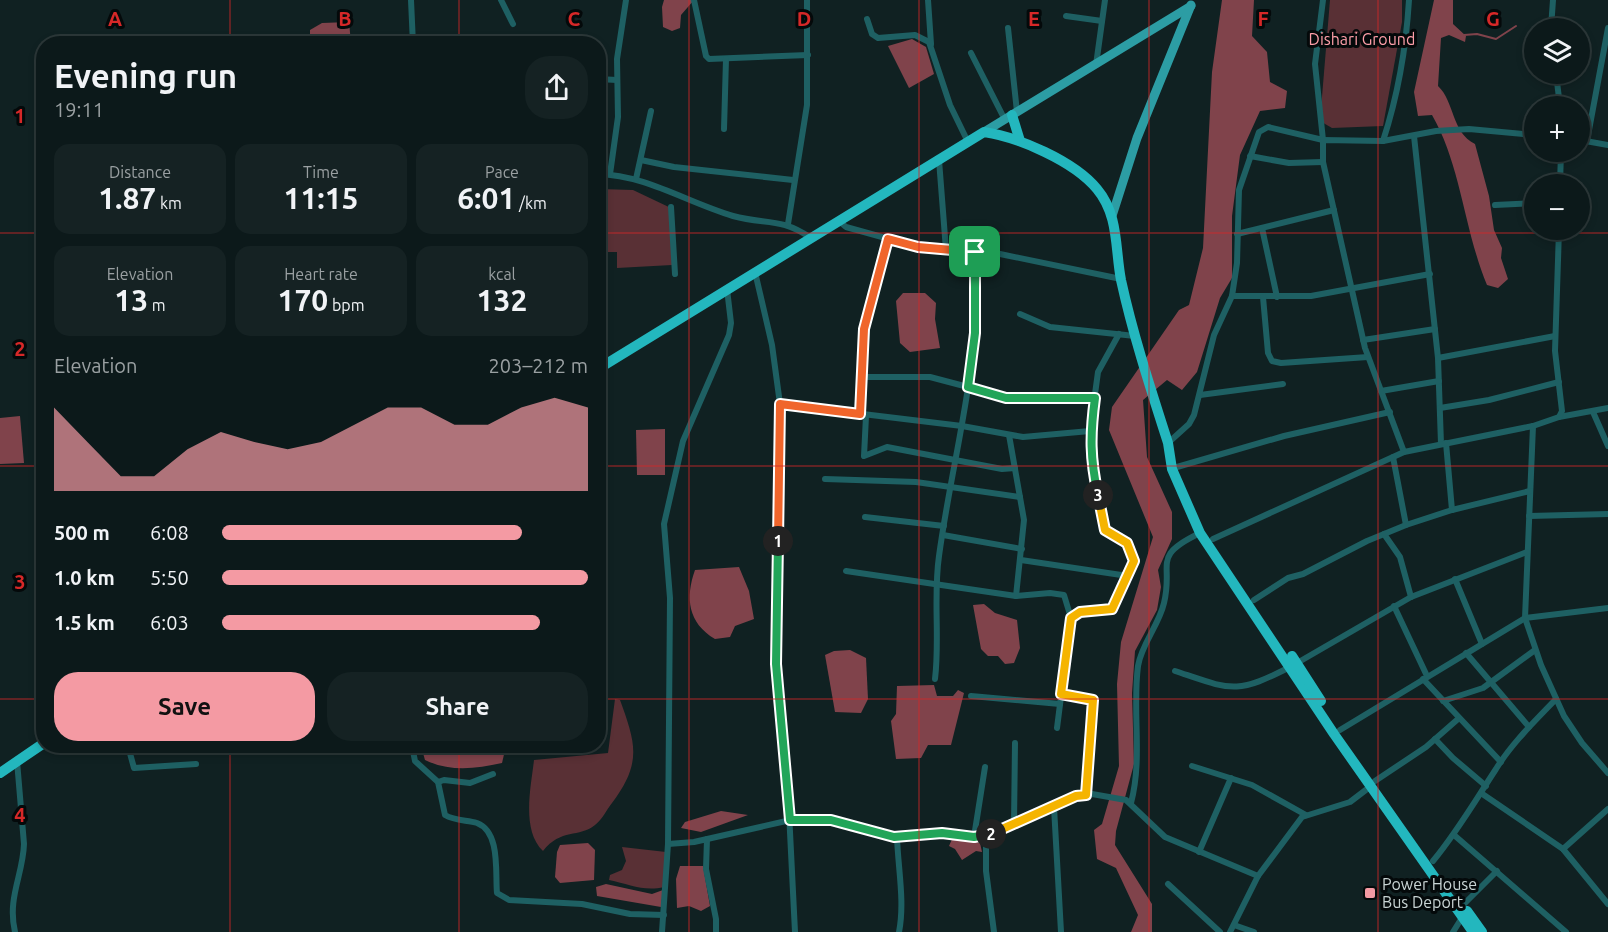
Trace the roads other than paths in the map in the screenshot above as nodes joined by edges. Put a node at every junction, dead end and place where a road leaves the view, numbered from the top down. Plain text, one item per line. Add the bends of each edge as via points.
1 (411, 0) edge
2 (501, 0) edge
3 (626, 0) edge
4 (694, 0) edge
5 (807, 0) edge
6 (928, 0) edge
7 (1105, 0) edge
8 (1323, 0) edge
9 (1409, 0) edge
10 (1552, 0) edge
11 (1192, 3) edge
12 (1066, 16) dead end
13 (1551, 18) edge
14 (867, 19) dead end
15 (1102, 21) junction
16 (513, 24) dead end
17 (1008, 28) dead end
18 (1608, 28) edge
19 (413, 36) edge
20 (930, 46) junction
21 (971, 53) dead end
22 (808, 55) junction
23 (726, 59) junction
24 (1096, 66) junction
25 (606, 79) edge
26 (617, 80) junction
27 (1590, 109) edge
28 (651, 111) dead end
29 (1012, 116) junction
30 (724, 129) dead end
31 (984, 132) junction
32 (1524, 134) edge
33 (1414, 136) junction
34 (1323, 140) junction
35 (1020, 141) junction
36 (1383, 141) junction
37 (968, 142) junction
38 (1590, 142) edge
39 (1608, 145) edge
40 (1250, 156) junction
41 (640, 160) junction
42 (939, 160) junction
43 (1323, 162) junction
44 (606, 174) edge
45 (610, 174) junction
46 (636, 179) junction
47 (793, 180) junction
48 (1524, 204) edge
49 (1495, 205) dead end
50 (671, 207) dead end
51 (1334, 210) junction
52 (1112, 216) junction
53 (840, 222) junction
54 (788, 224) junction
55 (1262, 228) junction
56 (1237, 234) junction
57 (812, 238) junction
58 (888, 239) junction
59 (1558, 240) edge
60 (946, 250) junction
61 (975, 252) junction
62 (755, 272) junction
63 (675, 274) dead end
64 (1430, 274) junction
65 (1121, 279) junction
66 (727, 289) junction
67 (1352, 290) junction
68 (1232, 296) junction
69 (1263, 297) junction
70 (1277, 297) junction
71 (1020, 314) dead end
72 (1435, 329) junction
73 (1119, 334) junction
74 (1555, 336) junction
75 (1137, 340) junction
76 (1363, 340) junction
77 (1368, 357) junction
78 (1438, 358) junction
79 (606, 364) edge
80 (862, 377) junction
81 (1439, 381) junction
82 (1559, 382) junction
83 (1283, 384) dead end
84 (968, 387) junction
85 (1381, 391) junction
86 (1200, 395) junction
87 (1095, 398) junction
88 (780, 404) junction
89 (1440, 408) junction
90 (1608, 408) edge
91 (1390, 412) junction
92 (1593, 412) junction
93 (863, 415) junction
94 (1559, 417) junction
95 (962, 426) junction
96 (1533, 426) junction
97 (1090, 431) junction
98 (1009, 435) junction
99 (1168, 443) junction
100 (1444, 443) junction
101 (1608, 446) edge
102 (1404, 452) junction
103 (1393, 457) junction
104 (955, 460) junction
105 (1174, 463) junction
106 (1015, 468) junction
107 (825, 479) dead end
108 (950, 486) junction
109 (1530, 491) junction
110 (1020, 497) junction
111 (1452, 510) junction
112 (1608, 514) edge
113 (1529, 516) junction
114 (865, 517) dead end
115 (1406, 525) junction
116 (944, 526) junction
117 (1200, 533) junction
118 (1384, 534) junction
119 (942, 535) junction
120 (1213, 539) junction
121 (1022, 549) junction
122 (1527, 552) junction
123 (1021, 560) junction
124 (846, 571) dead end
125 (1128, 576) junction
126 (1455, 579) junction
127 (936, 584) junction
128 (1016, 596) junction
129 (1412, 597) junction
130 (1254, 600) junction
131 (1394, 606) junction
132 (1608, 608) edge
133 (1071, 618) junction
134 (1525, 618) junction
135 (1482, 644) junction
136 (1535, 650) junction
137 (1466, 653) junction
138 (1294, 665) junction
139 (1175, 672) dead end
140 (1425, 678) junction
141 (934, 679) dead end
142 (1491, 684) junction
143 (1061, 694) junction
144 (971, 696) dead end
145 (1556, 699) junction
146 (1443, 701) junction
147 (1060, 704) junction
148 (1458, 719) junction
149 (1529, 727) junction
150 (1057, 728) dead end
151 (1340, 730) junction
152 (1436, 739) junction
153 (1015, 743) dead end
154 (36, 748) edge
155 (130, 753) edge
156 (413, 753) edge
157 (17, 761) junction
158 (1501, 762) junction
159 (196, 764) dead end
160 (1192, 766) dead end
161 (985, 767) dead end
162 (0, 773) edge
163 (1608, 773) edge
164 (493, 774) dead end
165 (1231, 778) junction
166 (438, 782) junction
167 (1373, 784) junction
168 (1486, 786) junction
169 (1481, 794) junction
170 (1089, 795) junction
171 (1128, 802) junction
172 (1054, 807) junction
173 (1608, 809) edge
174 (1306, 815) junction
175 (790, 820) junction
176 (1014, 824) junction
177 (1455, 834) junction
178 (986, 836) junction
179 (897, 837) junction
180 (974, 837) junction
181 (707, 839) junction
182 (668, 844) junction
183 (1563, 849) junction
184 (1198, 852) junction
185 (1433, 861) junction
186 (1497, 872) junction
187 (1258, 876) junction
188 (1168, 884) dead end
189 (1608, 904) edge
190 (1464, 911) junction
191 (664, 915) junction
192 (1234, 925) junction
193 (15, 932) edge
194 (662, 932) edge
195 (716, 932) edge
196 (795, 932) edge
197 (899, 932) edge
198 (994, 932) edge
199 (1061, 932) edge
200 (1220, 932) edge
201 (1230, 932) edge
202 (1254, 932) edge
203 (1453, 932) edge
204 (1473, 932) edge
205 (1482, 932) edge
206 (1566, 932) edge

1 - 19 street
2 - 16 street
3 - 26 street
4 - 23 street via 706,56
5 - 22 street
6 - 20 street
7 - 15 street
8 - 34 street via 1315,64
9 - 36 street via 1395,102
10 - 13 street
11 - 24 main road
11 - 52 main road via 1137,138
12 - 15 street
14 - 20 street via 875,37 915,35 926,38
15 - 24 street
17 - 29 street
18 - 27 street
20 - 37 street via 950,105
21 - 29 street
22 - 23 street
22 - 47 street via 807,105
23 - 30 street
24 - 29 main road
25 - 26 street
26 - 45 street via 618,117
28 - 41 street
29 - 31 main road
29 - 35 highway
31 - 35 highway
31 - 37 highway
32 - 33 street via 1469,129 1436,130
33 - 36 street
33 - 64 street
34 - 36 street
34 - 40 street via 1268,127 1259,132
34 - 43 street
35 - 52 highway via 1047,153 1097,188
37 - 42 highway
38 - 39 street
40 - 43 street via 1289,163
40 - 56 street via 1239,190
41 - 46 street
41 - 47 street
42 - 53 highway
42 - 60 street
43 - 51 street
44 - 45 street
45 - 46 street
46 - 54 street via 735,216
47 - 54 street
48 - 49 street
50 - 63 street
51 - 55 street
51 - 67 street
52 - 65 highway
53 - 57 highway
53 - 58 street
54 - 57 street
55 - 56 street
55 - 70 street
56 - 68 street
57 - 62 highway
58 - 60 street
58 - 80 street via 868,308
59 - 74 street
60 - 61 street
61 - 65 street
61 - 84 street via 975,333
62 - 66 highway
62 - 88 street via 772,345
64 - 67 street via 1389,279
64 - 72 street
65 - 75 highway
66 - 79 highway
66 - 182 street via 729,335 683,441 664,524 670,598
67 - 70 street
67 - 76 street
68 - 69 street
68 - 86 street via 1214,334
69 - 70 street
69 - 77 street via 1272,361
71 - 73 street via 1050,327
72 - 76 street
72 - 78 street
73 - 75 street
73 - 87 street via 1101,365
74 - 78 street
74 - 82 street
75 - 99 highway
76 - 77 street
77 - 85 street
78 - 81 street
80 - 84 street via 930,377
80 - 93 street
81 - 85 street
81 - 89 street
82 - 89 street
82 - 94 street
83 - 86 street
84 - 87 street via 1006,398
84 - 95 street
85 - 91 street
86 - 99 street via 1189,424
87 - 97 street
88 - 93 street
88 - 175 street via 776,664
89 - 100 street
90 - 92 street
91 - 102 street
91 - 105 street
92 - 94 street
92 - 101 street
93 - 95 street
93 - 104 street via 864,456 887,447
94 - 96 street
95 - 98 street
95 - 104 street
96 - 100 street
96 - 109 street
97 - 98 street
97 - 125 street via 1090,459 1104,524 1107,533 1129,546 1134,561
98 - 106 street
99 - 105 highway
100 - 102 street
100 - 111 street
102 - 103 street
103 - 115 street
103 - 120 street
104 - 106 street
104 - 108 street
105 - 117 highway via 1172,469
105 - 120 highway
106 - 110 street
107 - 108 street
108 - 110 street
108 - 116 street
109 - 111 street
109 - 113 street
110 - 121 street via 1024,520
111 - 115 street
112 - 113 street
113 - 122 street
114 - 116 street
115 - 118 street
116 - 119 street
117 - 138 highway
117 - 171 street via 1179,544 1166,562 1166,596 1160,620 1140,660 1137,776
118 - 129 street via 1400,558
118 - 130 street via 1288,578
119 - 121 street
119 - 127 street
120 - 130 highway
121 - 123 street
122 - 126 street
122 - 134 street
123 - 125 street
123 - 128 street
124 - 127 street
125 - 133 street via 1112,609 1080,612
126 - 129 street
126 - 135 street
127 - 128 street
127 - 141 street via 938,647
128 - 133 street via 1064,595
129 - 131 street
130 - 138 highway
131 - 138 street
131 - 140 street
132 - 134 street
133 - 143 street
134 - 135 street
134 - 136 street
135 - 137 street
136 - 142 street
136 - 145 street
137 - 140 street
137 - 142 street
138 - 139 street via 1233,688
138 - 151 highway
138 - 167 highway
140 - 146 street
140 - 151 street
142 - 146 street
142 - 149 street
143 - 147 street
143 - 170 street via 1093,700
144 - 147 street
145 - 149 street
145 - 163 street via 1582,742
146 - 148 street
147 - 150 street
148 - 152 street
148 - 158 street
149 - 158 street
151 - 167 highway
152 - 167 street
152 - 168 street
153 - 176 street
154 - 157 highway
155 - 159 street via 134,768
156 - 166 street via 415,762
157 - 162 highway
157 - 193 street via 24,844 15,883
158 - 168 street
160 - 165 street
161 - 180 street
164 - 166 street via 470,783
165 - 174 street
165 - 184 street
166 - 191 street via 445,815 478,824 489,833 495,853 497,893 504,899
167 - 174 street via 1350,802
167 - 185 highway
167 - 190 highway
168 - 169 street
169 - 177 street
169 - 183 street
170 - 171 street
170 - 172 street via 1076,796
171 - 184 street via 1165,837
172 - 176 street
172 - 199 street
173 - 183 street
174 - 187 street
175 - 179 street via 831,820
175 - 181 street
175 - 196 street
176 - 178 street
177 - 185 street
177 - 186 street
178 - 180 street
178 - 198 street
179 - 180 street via 942,833
179 - 197 street via 903,918
181 - 182 street
181 - 195 street via 706,869
182 - 191 street
183 - 189 street
184 - 187 street
185 - 190 highway
186 - 190 street
186 - 206 street
187 - 192 street
188 - 200 street
190 - 203 street
190 - 204 highway
190 - 205 highway
191 - 194 street
192 - 201 street
192 - 202 street

